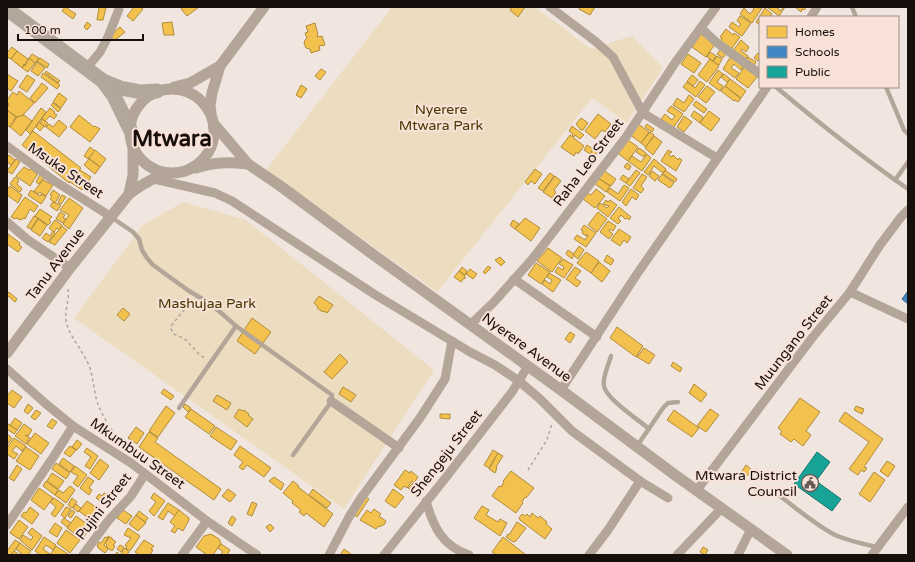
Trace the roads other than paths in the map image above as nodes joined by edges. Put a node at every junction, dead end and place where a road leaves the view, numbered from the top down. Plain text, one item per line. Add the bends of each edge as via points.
1 (264, 7) edge
2 (550, 7) edge
3 (716, 7) edge
4 (817, 7) edge
5 (7, 9) edge
6 (119, 9) dead end
7 (812, 16) edge
8 (701, 28) junction
9 (220, 66) junction
10 (86, 69) junction
11 (759, 73) edge
12 (103, 80) junction
13 (765, 88) edge
14 (777, 88) edge
15 (886, 88) edge
16 (162, 89) junction
17 (643, 112) junction
18 (213, 119) junction
19 (130, 129) junction
20 (908, 134) edge
21 (7, 146) edge
22 (133, 148) junction
23 (717, 158) junction
24 (908, 162) edge
25 (248, 164) junction
26 (189, 170) junction
27 (164, 173) junction
28 (154, 179) junction
29 (895, 180) junction
30 (908, 189) edge
31 (129, 194) junction
32 (908, 210) edge
33 (110, 216) junction
34 (7, 222) edge
35 (66, 273) junction
36 (514, 279) junction
37 (850, 292) junction
38 (908, 319) edge
39 (470, 324) junction
40 (236, 326) junction
41 (597, 336) junction
42 (452, 341) junction
43 (7, 353) edge
44 (611, 356) dead end
45 (528, 366) junction
46 (7, 369) edge
47 (519, 381) junction
48 (561, 390) junction
49 (331, 401) junction
50 (678, 402) dead end
51 (179, 408) dead end
52 (73, 426) junction
53 (650, 429) junction
54 (637, 446) junction
55 (398, 448) junction
56 (293, 455) dead end
57 (145, 474) junction
58 (640, 481) junction
59 (697, 490) junction
60 (776, 493) dead end
61 (668, 498) dead end
62 (426, 501) junction
63 (908, 507) edge
64 (721, 509) junction
65 (207, 521) junction
66 (7, 525) edge
67 (751, 529) junction
68 (878, 547) junction
69 (83, 555) edge
70 (182, 555) edge
71 (257, 555) edge
72 (329, 555) edge
73 (384, 555) edge
74 (468, 555) edge
75 (589, 555) edge
76 (677, 555) edge
77 (738, 555) edge
78 (786, 555) edge
79 (872, 555) edge

1 - 9 street
2 - 17 street via 613,57
3 - 8 street, Raha Leo Street
4 - 7 street
5 - 10 highway
6 - 10 street via 103,47
8 - 11 street
8 - 17 street, Raha Leo Street via 675,62
9 - 16 street via 190,83
9 - 18 street via 210,106
10 - 12 highway
12 - 16 highway via 120,88 141,92
12 - 19 highway
13 - 23 street
14 - 29 lane via 817,122
15 - 20 lane
16 - 18 street via 181,89 194,94 204,102
16 - 19 street via 143,100 134,113
17 - 23 street
17 - 36 street, Raha Leo Street via 534,257
18 - 25 street, Nyerere Avenue
18 - 26 street via 214,138 210,152 201,163
19 - 22 street
21 - 33 street, Msuka Street via 53,180
22 - 27 street via 140,160
22 - 31 street via 133,175
23 - 41 street
24 - 29 lane
25 - 26 street via 213,163
25 - 39 street, Nyerere Avenue
26 - 27 street via 176,174
27 - 28 street
28 - 31 street
28 - 42 street via 215,194 232,201 374,294
29 - 30 lane
31 - 33 street, Tanu Avenue
32 - 37 street, Muungano Street via 880,245
33 - 35 street, Tanu Avenue
33 - 40 lane via 133,232 146,258 153,265 211,304
34 - 35 street
35 - 43 street, Tanu Avenue
36 - 39 street, Raha Leo Street
36 - 41 street
37 - 38 street
37 - 59 street, Muungano Street
39 - 45 street, Nyerere Avenue
40 - 49 lane via 331,393
40 - 51 lane
41 - 48 street
42 - 47 street
42 - 55 street via 445,379
44 - 53 lane via 605,377 606,391 622,408
45 - 47 street, Shengeju Street
45 - 48 street, Nyerere Avenue
46 - 52 street, Mkumbuu Street
47 - 58 street via 572,431
47 - 62 street, Shengeju Street
48 - 54 street, Nyerere Avenue
49 - 55 street
49 - 56 lane
50 - 53 lane via 663,408
52 - 57 street, Mkumbuu Street
52 - 66 street
53 - 54 lane
54 - 59 street, Nyerere Avenue
55 - 72 street via 360,498
57 - 65 street, Mkumbuu Street
57 - 69 street, Pujini Street via 131,496 108,521
58 - 61 street
58 - 75 street
59 - 64 street, Nyerere Avenue
60 - 68 lane via 837,535 860,544
62 - 73 street, Shengeju Street
62 - 74 street via 442,538
63 - 68 street
64 - 67 street, Nyerere Avenue
64 - 76 street
65 - 70 street
65 - 71 street, Mkumbuu Street
67 - 77 street
67 - 78 street, Nyerere Avenue
68 - 79 street

